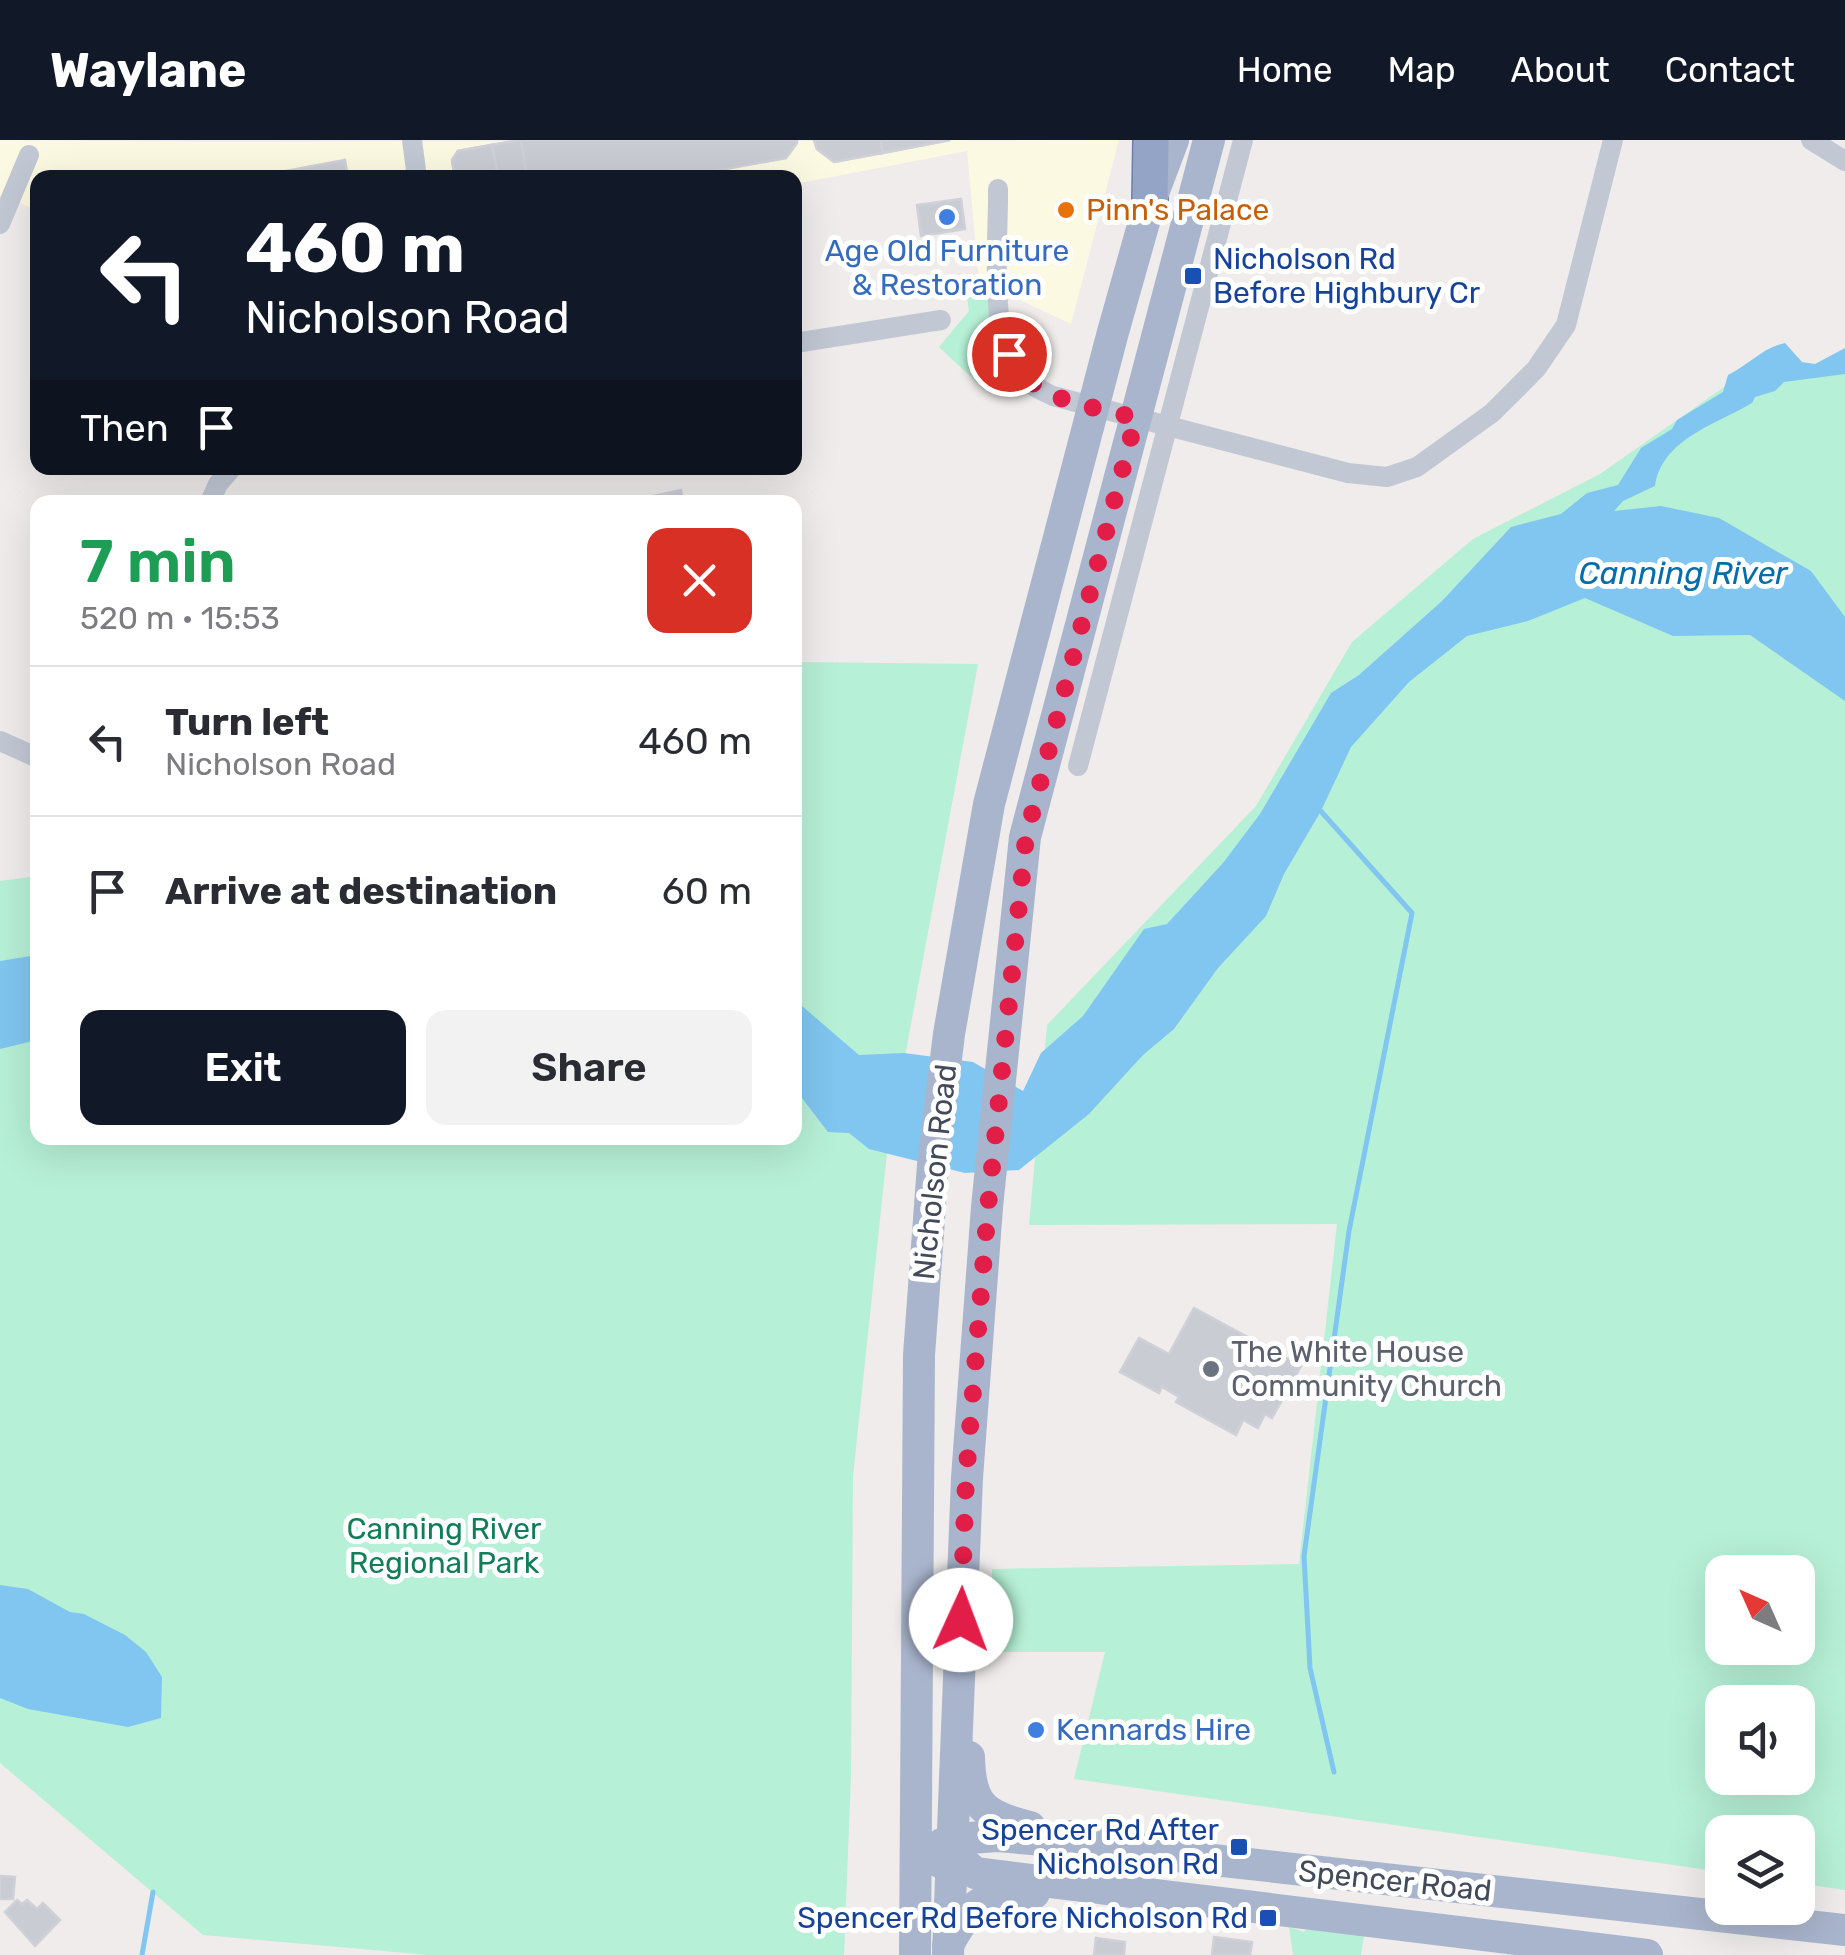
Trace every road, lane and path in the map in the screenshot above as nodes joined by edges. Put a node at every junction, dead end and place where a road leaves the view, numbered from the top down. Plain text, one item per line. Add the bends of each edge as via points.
1 (412, 140) edge
2 (1151, 140) edge
3 (1173, 140) edge
4 (1210, 140) edge
5 (1243, 140) edge
6 (1613, 140) edge
7 (1812, 140) edge
8 (29, 154) dead end
9 (1845, 161) edge
10 (416, 170) edge
11 (998, 189) dead end
12 (1150, 202) junction
13 (0, 224) edge
14 (942, 320) dead end
15 (802, 342) edge
16 (1093, 406) junction
17 (1152, 422) junction
18 (0, 740) edge
19 (30, 754) edge
20 (1078, 766) dead end
21 (958, 1690) junction
22 (919, 1813) junction
23 (1072, 1836) junction
24 (952, 1853) junction
25 (917, 1880) junction
26 (1173, 1897) junction
27 (1654, 1910) junction
28 (1845, 1930) edge
29 (1845, 1944) edge
30 (948, 1950) edge
31 (915, 1955) edge
32 (1647, 1955) edge

1 - 10 street
2 - 12 highway
3 - 12 main road, Nicholson Road
4 - 17 main road, Nicholson Road
5 - 17 street, Nicholson Road
6 - 17 street via 1566,325 1536,370 1492,412 1417,467 1387,477 1348,473
7 - 9 street
8 - 13 street
11 - 16 street via 1000,335 1032,386
12 - 16 main road, Nicholson Road
14 - 15 street
16 - 17 street
16 - 22 main road, Nicholson Road via 989,804 959,970 919,1355
17 - 20 street, Nicholson Road
17 - 21 main road, Nicholson Road via 1026,837 966,1478
18 - 19 street
21 - 23 main road via 970,1722 970,1788 982,1807 1005,1821
21 - 24 main road, Nicholson Road
22 - 24 main road, Spencer Road
22 - 25 main road, Nicholson Road
23 - 24 main road, Spencer Road via 969,1838
23 - 27 main road, Spencer Road via 1177,1856
24 - 25 main road, Spencer Road
24 - 26 main road, Spencer Road via 974,1872
24 - 30 main road, Nicholson Road
25 - 31 main road, Nicholson Road
26 - 30 main road via 1001,1894 964,1915
26 - 32 main road, Spencer Road
27 - 28 main road, Spencer Road
27 - 29 main road via 1671,1924

